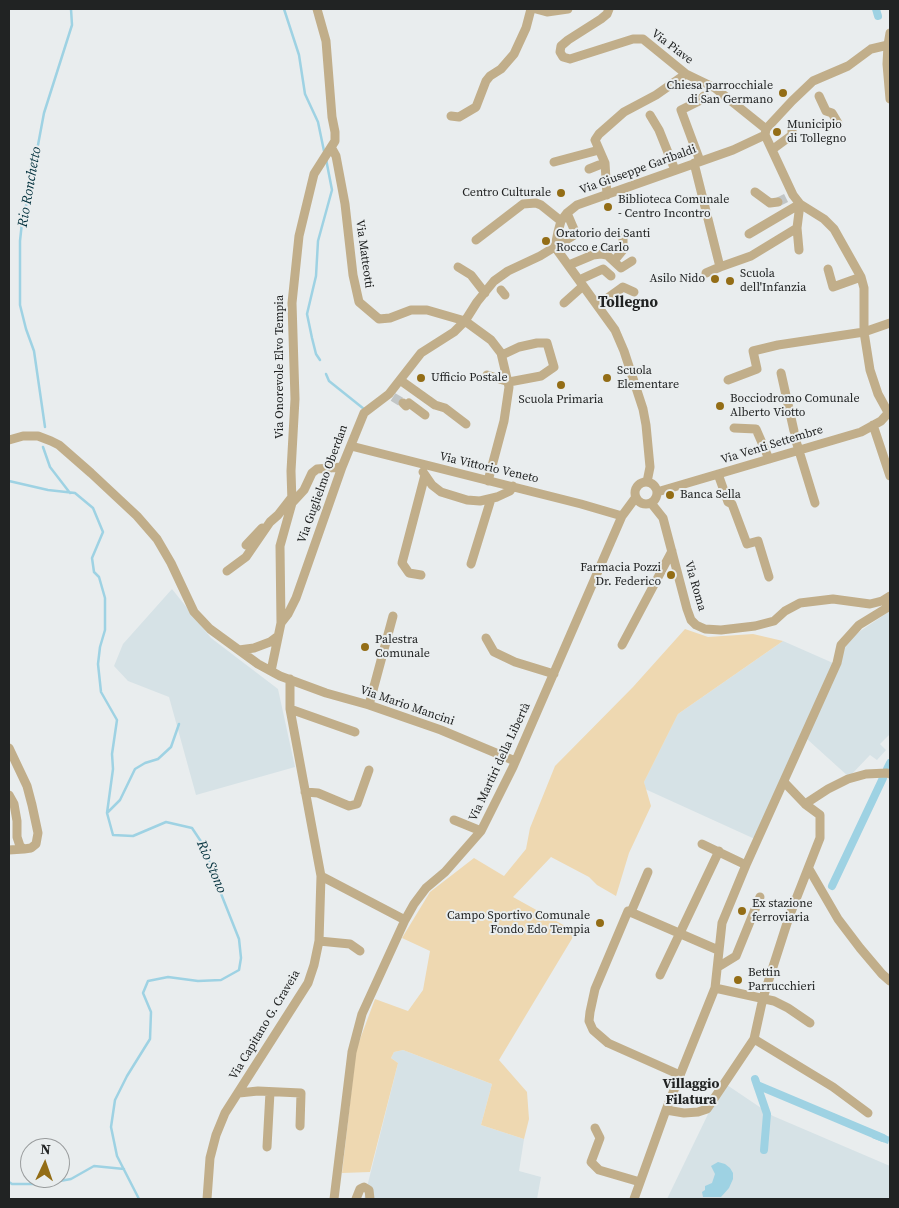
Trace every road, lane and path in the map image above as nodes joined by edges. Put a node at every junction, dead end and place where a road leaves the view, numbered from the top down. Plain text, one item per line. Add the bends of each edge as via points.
1 (317, 9) edge
2 (531, 9) edge
3 (536, 9) edge
4 (568, 9) edge
5 (609, 9) edge
6 (890, 33) edge
7 (888, 45) junction
8 (686, 74) junction
9 (704, 96) dead end
10 (819, 96) dead end
11 (890, 98) edge
12 (650, 115) dead end
13 (451, 116) dead end
14 (838, 124) dead end
15 (792, 128) dead end
16 (766, 132) junction
17 (331, 148) junction
18 (773, 148) junction
19 (599, 150) junction
20 (554, 162) dead end
21 (697, 162) junction
22 (603, 164) junction
23 (589, 169) dead end
24 (675, 170) junction
25 (755, 192) dead end
26 (606, 195) junction
27 (778, 202) dead end
28 (800, 204) junction
29 (567, 213) junction
30 (561, 221) junction
31 (797, 228) junction
32 (749, 234) dead end
33 (623, 238) dead end
34 (476, 240) dead end
35 (555, 246) junction
36 (799, 250) dead end
37 (614, 261) junction
38 (632, 261) dead end
39 (568, 265) junction
40 (720, 267) junction
41 (458, 268) dead end
42 (828, 269) dead end
43 (706, 273) dead end
44 (611, 276) dead end
45 (861, 277) junction
46 (581, 283) junction
47 (634, 292) dead end
48 (485, 293) junction
49 (564, 303) dead end
50 (598, 305) junction
51 (466, 321) junction
52 (890, 323) edge
53 (864, 332) junction
54 (502, 355) junction
55 (781, 373) dead end
56 (487, 375) dead end
57 (400, 380) junction
58 (728, 380) dead end
59 (509, 382) junction
60 (403, 403) tunnel mouth
61 (890, 413) edge
62 (425, 414) dead end
63 (466, 424) dead end
64 (873, 425) junction
65 (734, 428) dead end
66 (794, 431) dead end
67 (9, 440) edge
68 (796, 441) dead end
69 (351, 446) junction
70 (798, 451) junction
71 (769, 459) junction
72 (419, 464) junction
73 (342, 467) junction
74 (718, 474) junction
75 (425, 475) junction
76 (890, 476) edge
77 (488, 481) junction
78 (647, 482) junction
79 (513, 486) junction
80 (657, 492) junction
81 (636, 497) junction
82 (490, 499) junction
83 (292, 500) junction
84 (651, 502) junction
85 (815, 503) dead end
86 (622, 516) junction
87 (270, 522) junction
88 (246, 545) dead end
89 (672, 551) junction
90 (471, 564) dead end
91 (227, 571) dead end
92 (421, 575) dead end
93 (769, 577) dead end
94 (890, 596) edge
95 (890, 606) edge
96 (393, 616) dead end
97 (281, 623) junction
98 (278, 636) junction
99 (486, 638) dead end
100 (622, 645) dead end
101 (239, 650) junction
102 (271, 671) junction
103 (554, 674) junction
104 (290, 679) junction
105 (369, 705) junction
106 (290, 709) junction
107 (355, 732) dead end
108 (9, 748) edge
109 (515, 761) junction
110 (369, 770) dead end
111 (888, 773) edge
112 (784, 782) junction
113 (305, 792) junction
114 (9, 795) edge
115 (805, 804) junction
116 (454, 820) dead end
117 (482, 831) junction
118 (702, 844) dead end
119 (24, 849) junction
120 (9, 850) edge
121 (719, 852) junction
122 (746, 864) junction
123 (809, 869) junction
124 (648, 872) dead end
125 (321, 876) junction
126 (760, 897) dead end
127 (630, 912) junction
128 (405, 920) junction
129 (679, 933) junction
130 (319, 941) junction
131 (718, 950) junction
132 (360, 951) dead end
133 (718, 967) junction
134 (660, 975) dead end
135 (890, 980) edge
136 (715, 988) junction
137 (763, 998) junction
138 (810, 1023) dead end
139 (754, 1039) junction
140 (680, 1075) junction
141 (270, 1092) junction
142 (239, 1093) junction
143 (666, 1110) junction
144 (868, 1113) dead end
145 (300, 1126) dead end
146 (595, 1128) dead end
147 (267, 1147) dead end
148 (640, 1182) junction
149 (207, 1199) edge
150 (334, 1199) edge
151 (356, 1199) edge
152 (370, 1199) edge
153 (634, 1199) edge

1 - 17 street, Via Matteotti via 329,62 335,132
2 - 13 street via 514,54 490,76 476,107 458,117
3 - 4 street via 547,12
5 - 8 street, Via Piave via 601,19 561,46 563,57 570,59 633,39 643,39
6 - 7 street
7 - 11 street
7 - 16 street, Via Giuseppe Garibaldi via 871,49 848,66 812,85
8 - 16 street, Via Piave via 715,88
8 - 19 street via 606,126 595,140
9 - 21 street via 681,110
10 - 14 street via 826,111 832,113
12 - 24 street
15 - 18 street via 792,136
16 - 18 street, Via Piave
16 - 21 street, Via Giuseppe Garibaldi via 733,150
17 - 51 street, Via Matteotti via 336,156 345,204 359,302 378,319 411,310 427,310
17 - 83 street, Via Onorevole Elvo Tempia via 314,174 299,236 292,303 295,398
18 - 28 street, Via Piave via 792,196
19 - 20 street
19 - 22 street
21 - 24 street, Via Giuseppe Garibaldi
21 - 40 street
22 - 23 street
22 - 26 street
24 - 26 street, Via Giuseppe Garibaldi
25 - 27 street via 770,203
26 - 29 street, Via Giuseppe Garibaldi via 577,205
28 - 31 street
28 - 32 street
28 - 45 street via 834,229
29 - 30 street, Via Giuseppe Garibaldi
29 - 35 street, Via Guglielmo Oberdan via 576,234
30 - 34 street via 541,205 523,204
30 - 35 street, Via Giuseppe Garibaldi
31 - 36 street
31 - 40 street via 768,247
33 - 37 street via 623,250
35 - 39 street
35 - 48 street, Via Guglielmo Oberdan via 508,270 499,288
37 - 38 street via 621,268
37 - 39 street via 601,254
39 - 46 street
40 - 43 street
41 - 48 street via 471,275
42 - 45 street via 833,288
44 - 46 street via 603,270
45 - 53 street
46 - 49 street
46 - 50 street
47 - 50 street via 624,287
48 - 51 street, Via Guglielmo Oberdan
50 - 78 street via 615,330 643,410 650,454
51 - 54 street, Via Matteotti via 491,340
51 - 57 street, Via Guglielmo Oberdan via 421,354
52 - 53 street
53 - 58 street via 753,351 758,369
53 - 61 street via 870,370 878,394
54 - 59 street, Via Matteotti
54 - 59 street via 518,347 547,343 554,367 542,376
55 - 66 street
56 - 59 street
57 - 63 street
57 - 69 street, Via Guglielmo Oberdan via 391,395 364,413
59 - 77 street, Via Matteotti via 508,402
60 - 62 street
61 - 64 street, Via Venti Settembre
64 - 70 street, Via Venti Settembre via 861,432
64 - 76 street
65 - 71 street via 756,429
67 - 101 street via 38,436 51,441 98,479 157,539 194,612 210,629
68 - 70 street
69 - 72 street, Via Vittorio Veneto
69 - 73 street, Via Guglielmo Oberdan
70 - 71 street, Via Venti Settembre
70 - 85 street
71 - 74 street, Via Venti Settembre
72 - 75 street
72 - 77 street, Via Vittorio Veneto
73 - 83 street via 317,469 304,490
73 - 97 street, Via Guglielmo Oberdan via 296,598
74 - 80 street, Via Venti Settembre
74 - 93 street via 748,544 758,541
75 - 82 street via 440,492 453,497 480,501
75 - 92 street via 402,563 409,573
77 - 79 street, Via Vittorio Veneto
78 - 80 street
78 - 81 street via 637,486
79 - 82 street via 510,491
79 - 86 street, Via Vittorio Veneto
80 - 84 street
81 - 84 street via 640,502
81 - 86 street, Via Martiri della Libertà
82 - 90 street
83 - 87 street
83 - 97 street, Via Onorevole Elvo Tempia via 280,546
84 - 89 street, Via Roma via 663,518
86 - 103 street, Via Martiri della Libertà
87 - 88 street
87 - 91 street via 246,557
89 - 94 street, Via Roma via 691,620 705,629 765,624 800,603 833,599 870,604
89 - 100 street
95 - 112 street via 859,625 841,645 838,663
96 - 105 street
97 - 98 street, Via Guglielmo Oberdan
98 - 101 street via 254,648
98 - 102 street, Via Guglielmo Oberdan
99 - 103 street via 494,652
101 - 102 street
102 - 104 street
103 - 109 street, Via Martiri della Libertà
104 - 105 street, Via Mario Mancini
104 - 106 street, Via Capitano G. Craveia
105 - 109 street, Via Mario Mancini
106 - 107 street
106 - 113 street, Via Capitano G. Craveia
108 - 119 street via 27,786 38,833 36,844
109 - 117 street, Via Martiri della Libertà
110 - 113 street via 357,804 349,806 318,793
111 - 115 street via 848,779
112 - 115 street
112 - 122 street
113 - 125 street, Via Capitano G. Craveia
114 - 119 street via 14,804 17,836
115 - 123 street via 820,816 820,838
116 - 117 street
117 - 128 street, Via Martiri della Libertà via 426,888
118 - 121 street
119 - 120 street
121 - 122 street
121 - 129 street
122 - 131 street via 722,923
123 - 135 street via 838,920
123 - 137 street via 789,916
124 - 127 street
125 - 128 street
125 - 130 street, Via Capitano G. Craveia
126 - 133 street via 736,956
127 - 129 street
127 - 140 street via 595,989 589,1021 608,1043
128 - 150 street, Via Martiri della Libertà via 362,1014 352,1052
129 - 131 street
129 - 134 street
130 - 132 street via 350,944
130 - 142 street, Via Capitano G. Craveia via 308,983
131 - 133 street
133 - 136 street
136 - 137 street
136 - 140 street
137 - 138 street via 774,1000
137 - 139 street
139 - 143 street via 707,1109 684,1113
139 - 144 street via 833,1087
140 - 143 street
141 - 142 street
141 - 145 street via 301,1093
141 - 147 street
142 - 149 street, Via Capitano G. Craveia via 225,1113 216,1135 210,1158
143 - 148 street
146 - 148 street via 600,1138 591,1162 599,1170
148 - 153 street
151 - 152 street via 364,1187 369,1190

